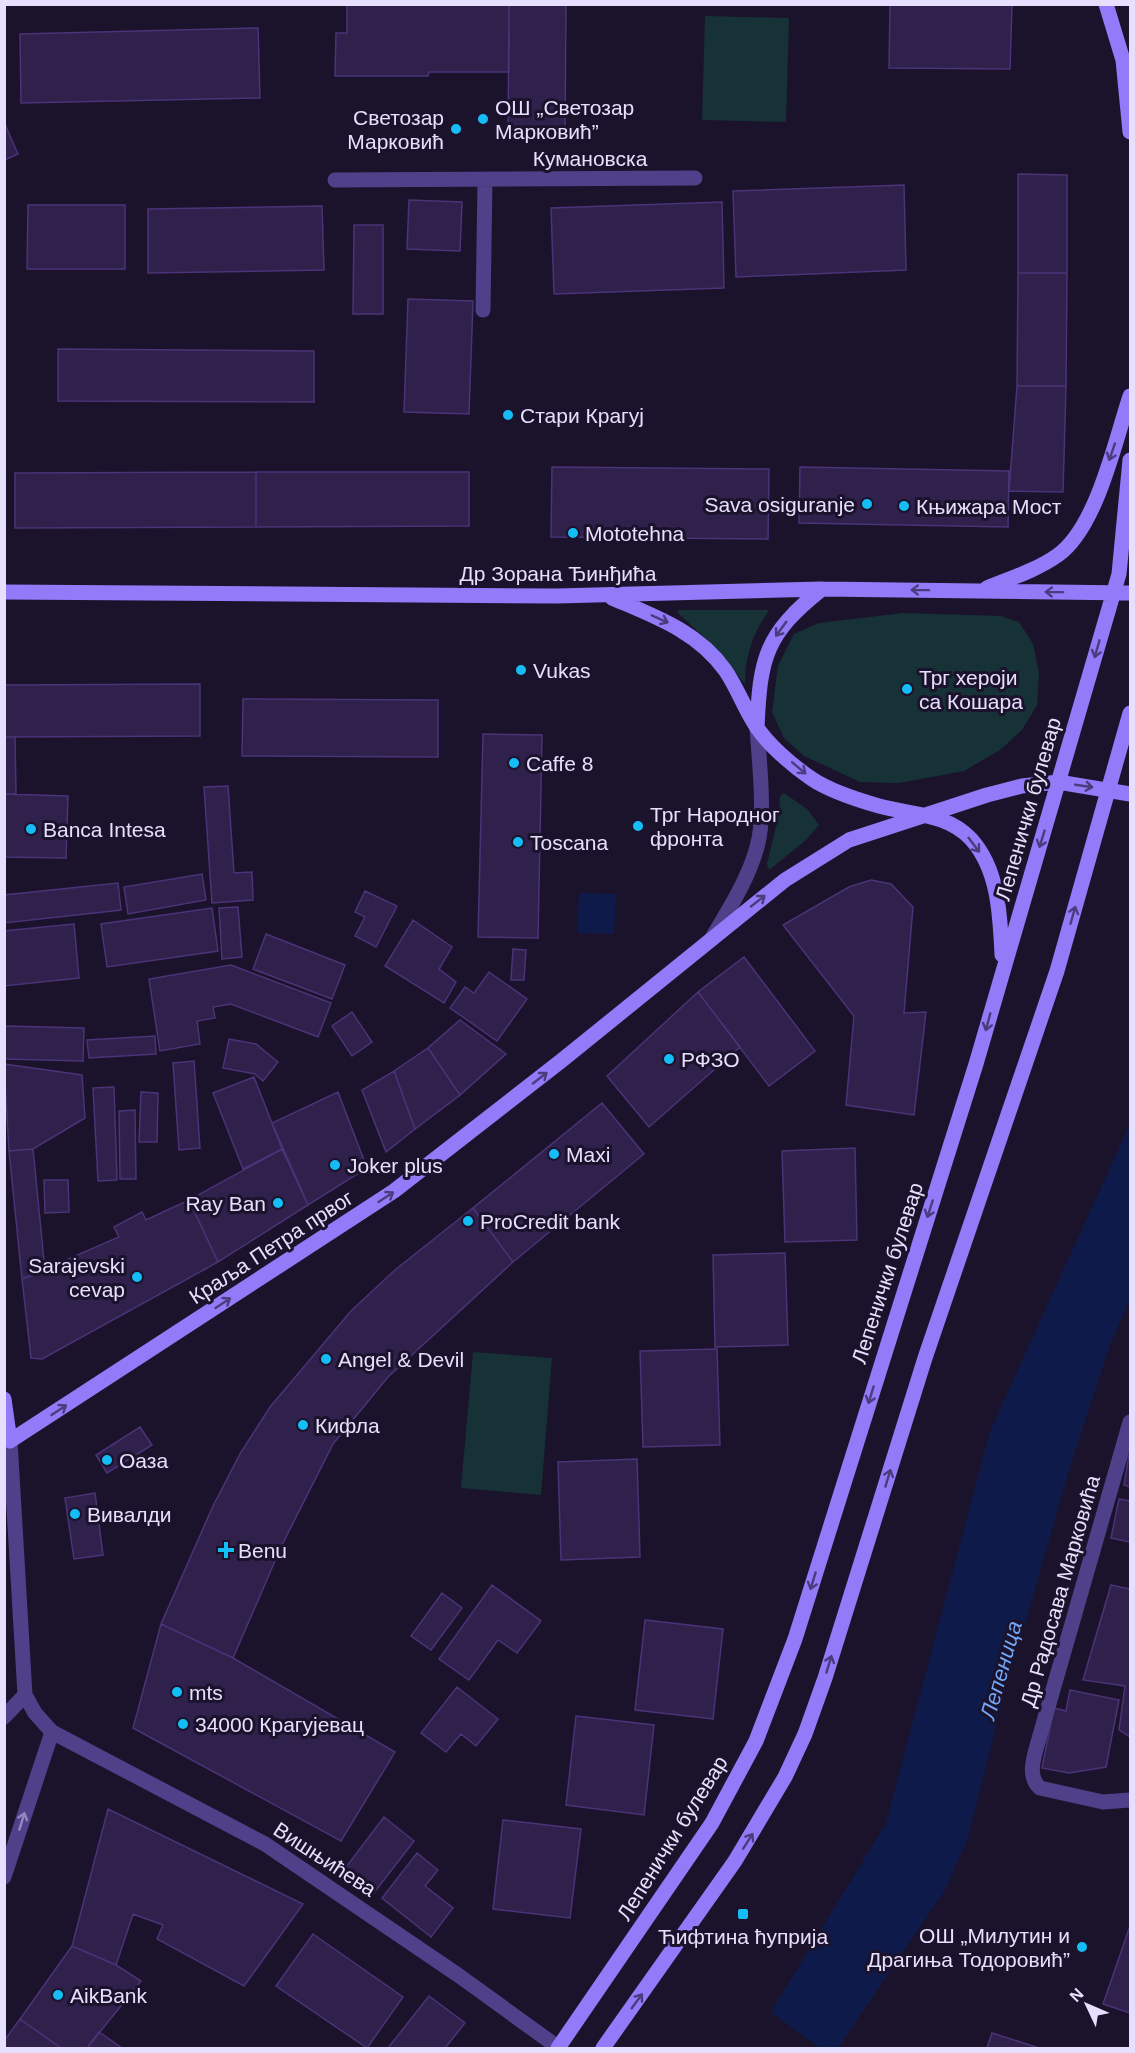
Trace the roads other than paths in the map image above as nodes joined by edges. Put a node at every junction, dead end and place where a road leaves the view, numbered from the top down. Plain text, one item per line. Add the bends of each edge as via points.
1 (1106, 4) edge
2 (1131, 132) edge
3 (695, 178) dead end
4 (335, 180) dead end
5 (485, 180) junction
6 (483, 310) dead end
7 (1131, 396) edge
8 (1131, 460) edge
9 (822, 589) junction
10 (979, 591) junction
11 (4, 592) edge
12 (1112, 592) junction
13 (1131, 593) edge
14 (606, 595) junction
15 (1131, 713) edge
16 (757, 728) junction
17 (1058, 782) junction
18 (1110, 789) junction
19 (1131, 794) edge
20 (926, 816) junction
21 (712, 938) junction
22 (1003, 966) junction
23 (4, 1399) edge
24 (1131, 1422) edge
25 (7, 1442) edge
26 (4, 1573) edge
27 (20, 1589) junction
28 (25, 1695) junction
29 (4, 1717) edge
30 (52, 1732) junction
31 (1131, 1800) edge
32 (4, 1877) edge
33 (559, 2048) edge
34 (603, 2049) edge

1 - 2 main road via 1122,60
3 - 5 street, Кумановска
4 - 5 street, Кумановска
5 - 6 street
7 -> 10 main road via 1097,497 1078,536 1041,566
8 - 12 main road, Лепенички булевар via 1119,574
10 -> 9 main road, Др Зорана Ђинђића
9 - 14 main road, Др Зорана Ђинђића
9 -> 16 main road via 796,609 772,641 760,674
12 -> 10 main road, Др Зорана Ђинђића
11 - 14 main road, Др Зорана Ђинђића
12 - 13 main road, Др Зорана Ђинђића
12 -> 17 main road, Лепенички булевар
14 -> 16 main road via 667,621 699,643 724,670
15 - 18 main road
16 -> 20 main road via 813,780 879,806
16 - 21 street via 761,789 758,846 738,894
17 -> 18 main road
17 - 20 main road via 996,792
17 -> 22 main road, Лепенички булевар
18 - 19 main road
34 -> 18 main road via 735,1861 785,1778 805,1734 925,1358 1057,971
21 -> 20 main road via 785,880 849,840
20 -> 22 main road via 946,820 964,832 982,855 999,904
25 -> 21 main road, Краља Петра првог via 394,1191
22 -> 33 main road, Лепенички булевар via 976,1064 771,1705 712,1823
23 - 25 main road
24 - 31 street, Др Радосава Марковића via 1032,1773 1040,1788 1103,1802
25 - 27 street
26 - 27 street
27 - 28 street
28 - 29 street
28 - 30 street
32 -> 30 street
30 - 33 street, Вишњићева via 265,1844

